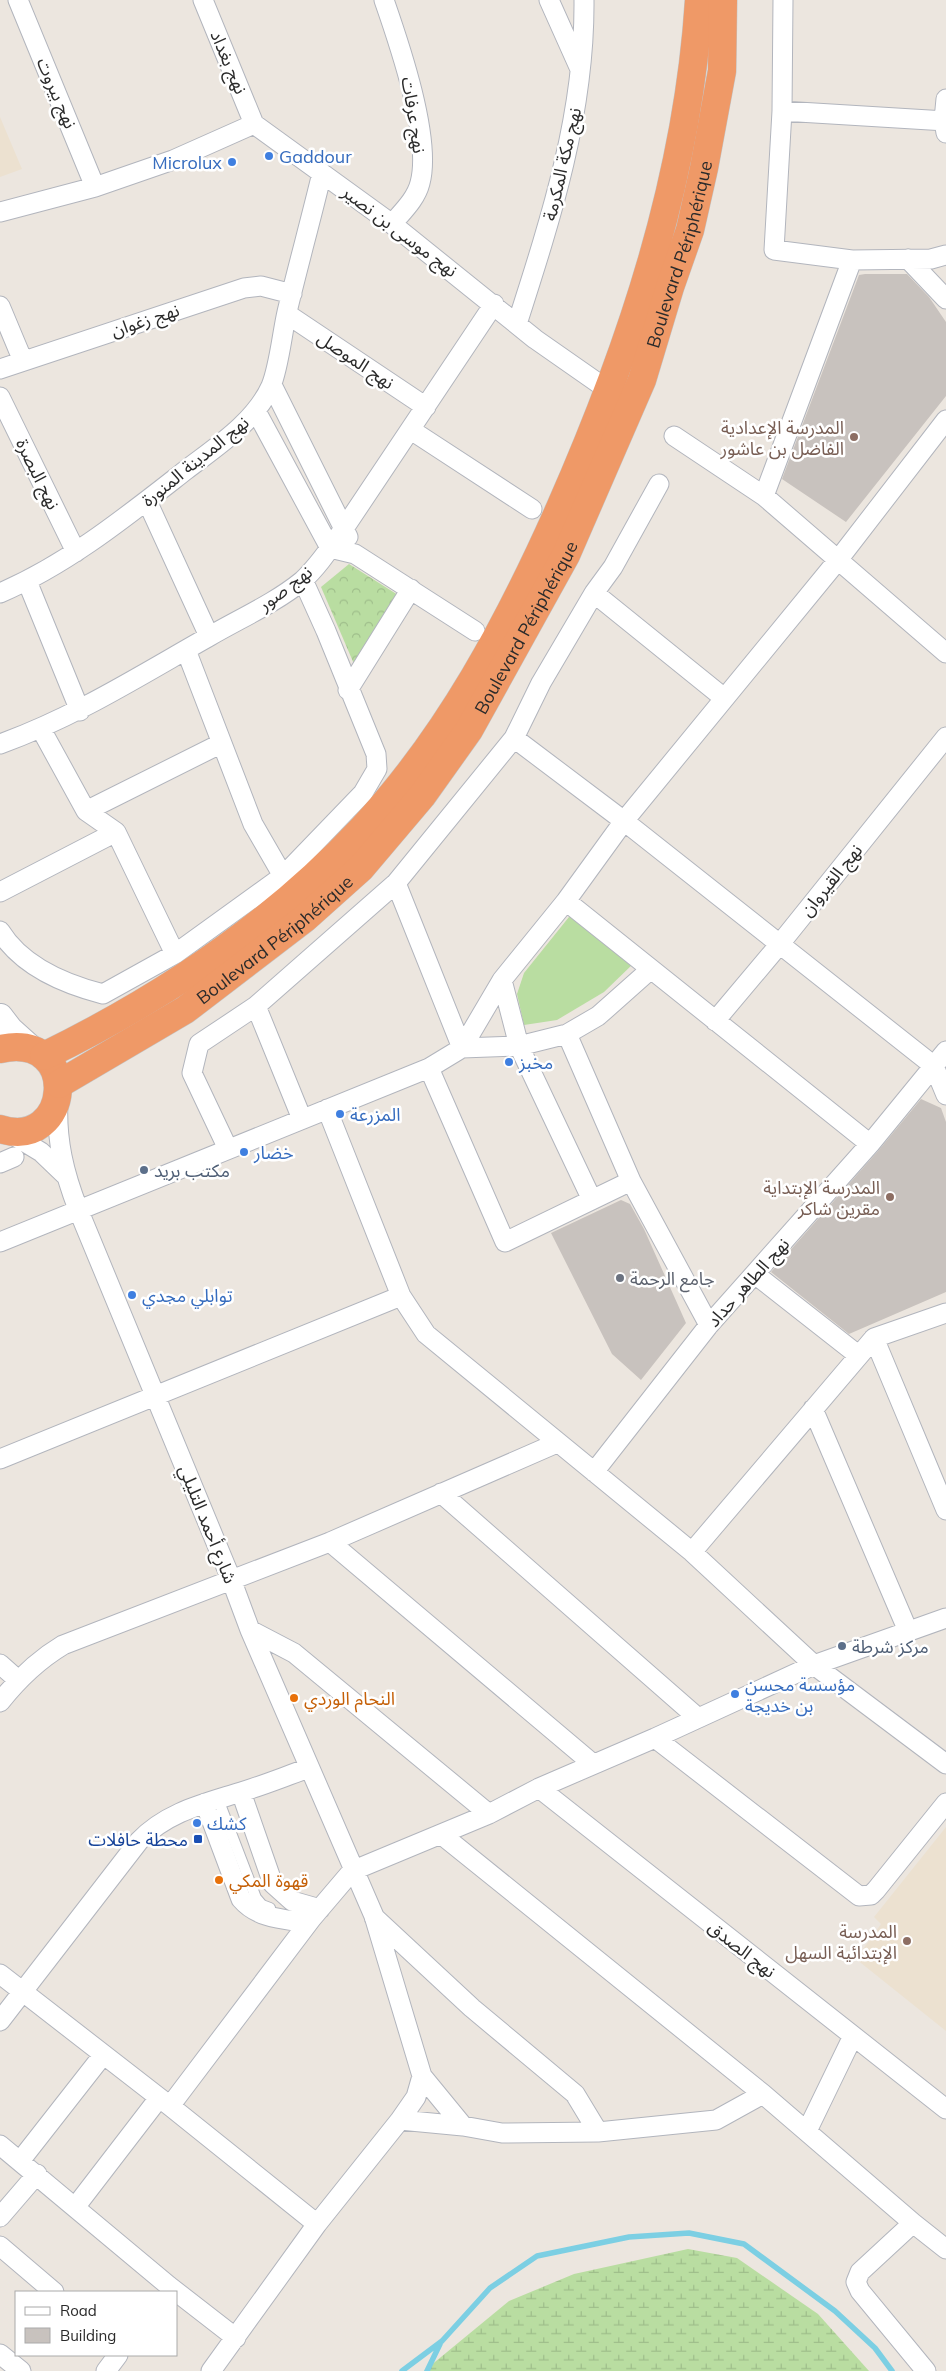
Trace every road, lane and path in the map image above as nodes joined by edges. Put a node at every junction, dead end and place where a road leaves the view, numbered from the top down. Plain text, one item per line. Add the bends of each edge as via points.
1 (18, 0) edge
2 (203, 0) edge
3 (384, 0) edge
4 (549, 0) edge
5 (584, 0) edge
6 (700, 0) edge
7 (723, 0) edge
8 (783, 0) edge
9 (579, 69) junction
10 (946, 99) edge
11 (782, 111) junction
12 (254, 124) junction
13 (945, 125) edge
14 (322, 173) junction
15 (96, 186) junction
16 (0, 212) edge
17 (392, 224) junction
18 (946, 255) edge
19 (852, 260) junction
20 (908, 260) junction
21 (292, 294) junction
22 (946, 299) edge
23 (494, 304) junction
24 (0, 306) edge
25 (287, 314) junction
26 (517, 324) junction
27 (23, 361) junction
28 (0, 369) edge
29 (598, 383) dead end
30 (272, 386) junction
31 (0, 397) edge
32 (426, 407) junction
33 (256, 411) junction
34 (946, 420) edge
35 (411, 430) junction
36 (674, 436) dead end
37 (658, 484) dead end
38 (764, 496) junction
39 (146, 501) junction
40 (532, 509) dead end
41 (344, 527) junction
42 (330, 548) junction
43 (76, 552) junction
44 (355, 554) junction
45 (838, 560) junction
46 (303, 580) junction
47 (28, 581) junction
48 (411, 589) junction
49 (0, 593) edge
50 (594, 593) junction
51 (476, 631) dead end
52 (209, 636) junction
53 (186, 650) junction
54 (946, 653) edge
55 (348, 690) junction
56 (724, 698) junction
57 (80, 711) junction
58 (41, 729) junction
59 (946, 737) edge
60 (514, 738) junction
61 (0, 744) edge
62 (220, 744) junction
63 (86, 812) junction
64 (624, 821) junction
65 (116, 832) junction
66 (283, 876) junction
67 (396, 883) junction
68 (0, 892) edge
69 (566, 901) junction
70 (0, 931) edge
71 (779, 945) junction
72 (175, 954) junction
73 (651, 969) junction
74 (502, 980) junction
75 (256, 1006) junction
76 (0, 1017) edge
77 (715, 1021) junction
78 (567, 1034) junction
79 (519, 1046) junction
80 (0, 1048) edge
81 (462, 1048) junction
82 (946, 1051) edge
83 (37, 1052) junction
84 (934, 1066) junction
85 (428, 1068) junction
86 (59, 1090) junction
87 (946, 1095) edge
88 (327, 1109) junction
89 (302, 1119) junction
90 (870, 1144) junction
91 (5, 1145) edge
92 (228, 1149) junction
93 (65, 1176) junction
94 (631, 1180) junction
95 (592, 1200) junction
96 (78, 1210) junction
97 (0, 1242) edge
98 (756, 1275) junction
99 (401, 1296) junction
100 (946, 1313) edge
101 (709, 1325) junction
102 (874, 1338) junction
103 (858, 1355) junction
104 (155, 1396) junction
105 (813, 1409) junction
106 (557, 1443) junction
107 (0, 1458) edge
108 (594, 1472) junction
109 (441, 1493) junction
110 (946, 1510) edge
111 (330, 1542) junction
112 (692, 1552) junction
113 (231, 1580) junction
114 (946, 1618) edge
115 (250, 1630) junction
116 (908, 1631) junction
117 (0, 1664) edge
118 (814, 1665) junction
119 (18, 1680) junction
120 (0, 1702) edge
121 (698, 1718) junction
122 (655, 1738) junction
123 (593, 1764) junction
124 (946, 1764) edge
125 (309, 1768) junction
126 (538, 1788) junction
127 (241, 1792) junction
128 (211, 1801) junction
129 (946, 1803) edge
130 (489, 1814) junction
131 (442, 1835) junction
132 (352, 1871) junction
133 (374, 1916) junction
134 (314, 1917) junction
135 (0, 1974) edge
136 (24, 1992) junction
137 (0, 2021) edge
138 (853, 2036) junction
139 (103, 2055) junction
140 (422, 2076) junction
141 (763, 2094) junction
142 (164, 2102) junction
143 (946, 2109) edge
144 (400, 2120) junction
145 (463, 2126) junction
146 (598, 2132) junction
147 (807, 2132) junction
148 (0, 2145) edge
149 (20, 2161) junction
150 (37, 2174) junction
151 (76, 2206) junction
152 (0, 2218) edge
153 (913, 2223) junction
154 (317, 2224) junction
155 (0, 2246) edge
156 (946, 2249) edge
157 (166, 2289) edge
158 (53, 2291) edge
159 (178, 2297) edge
160 (236, 2338) junction
161 (0, 2354) edge
162 (117, 2356) edge
163 (20, 2371) edge
164 (106, 2371) edge
165 (211, 2371) edge
166 (926, 2371) edge

1 - 15 street, نهج بيروت
2 - 12 street, نهج بغداد
3 - 17 street, نهج عرفات via 410,84 422,166 418,190
4 - 9 street
5 - 9 street, نهج مكة المكرمة
6 - 83 highway, Boulevard Périphérique via 695,61 677,158 647,282 585,452 527,581 469,686 406,779 362,830 251,930 197,969 107,1024
7 - 86 highway, Boulevard Périphérique via 722,70 704,168 690,230 642,380 566,555 469,730 422,796 361,868 311,912 186,1010
8 - 11 street
9 - 26 street, نهج مكة المكرمة via 565,162
10 - 13 street
11 - 13 street
11 - 19 street via 774,250
12 - 14 street, نهج موسى بن نصير
12 - 15 street via 173,160
14 - 17 street, نهج موسى بن نصير
14 - 21 street, نهج المدينة المنورة
15 - 16 street
17 - 23 street, نهج موسى بن نصير
18 - 20 street
19 - 20 street
19 - 38 street
20 - 22 street
21 - 25 street, نهج المدينة المنورة
21 - 27 street, نهج زغوان via 261,286 244,288
23 - 26 street, نهج موسى بن نصير
23 - 32 street, نهج صور
24 - 27 street
25 - 30 street, نهج المدينة المنورة
25 - 32 street, نهج الموصل
26 - 29 street, نهج موسى بن نصير
27 - 28 street, نهج زغوان
30 - 33 street, نهج المدينة المنورة
30 - 41 street
31 - 43 street, نهج البصرة
32 - 35 street, نهج صور
33 - 39 street, نهج المدينة المنورة
33 - 42 street
34 - 45 street
35 - 40 street
35 - 41 street, نهج صور
36 - 38 street
37 - 50 street via 613,567
38 - 45 street
39 - 43 street, نهج المدينة المنورة
39 - 52 street
41 - 42 street, نهج صور
41 - 44 street
42 - 44 street
42 - 46 street, نهج صور
43 - 47 street, نهج المدينة المنورة
44 - 48 street
45 - 54 street
45 - 56 street
46 - 52 street, نهج صور via 261,608
46 - 55 street
47 - 49 street, نهج المدينة المنورة
47 - 57 street
48 - 51 street
48 - 55 street
50 - 56 street
50 - 60 street via 541,683
52 - 53 street, نهج صور
53 - 57 street, نهج صور
53 - 62 street
55 - 66 street via 376,754 377,769 363,793
56 - 64 street
57 - 58 street, نهج صور
58 - 61 street, نهج صور
58 - 63 street
59 - 71 street, نهج القيروان
60 - 64 street
60 - 67 street
62 - 63 street
62 - 66 street via 252,824
63 - 65 street
64 - 69 street
64 - 71 street
65 - 68 street
65 - 72 street
66 - 72 street
67 - 75 street
67 - 81 street
69 - 73 street
69 - 74 street
70 - 72 street via 12,949 38,967 83,989 102,994
71 - 77 street, نهج القيروان
71 - 84 street
73 - 77 street
73 - 78 street via 598,1016
74 - 79 street
74 - 81 street
75 - 89 street
75 - 92 street via 199,1044 192,1073
76 - 83 street via 10,1030
77 - 90 street
78 - 79 street
78 - 94 street
79 - 81 street
79 - 95 street
80 - 83 highway via 15,1046
81 - 85 street
82 - 84 street, نهج الطاهر حداد
83 - 86 highway via 54,1069
84 - 87 street
84 - 90 street, نهج الطاهر حداد
85 - 88 street
85 - 95 street via 505,1242
86 - 91 highway via 54,1109 46,1120
86 - 93 street via 59,1142
88 - 89 street
88 - 99 street
89 - 92 street
90 - 98 street, نهج الطاهر حداد
91 - 93 street via 41,1152
92 - 96 street
93 - 96 street, شارع أحمد التليلي
94 - 95 street
94 - 101 street
96 - 97 street
96 - 104 street, شارع أحمد التليلي
98 - 101 street, نهج الطاهر حداد
98 - 103 street
99 - 104 street
99 - 106 street via 426,1334
100 - 102 street
101 - 108 street, نهج الطاهر حداد
102 - 103 street
102 - 110 street
103 - 105 street
104 - 107 street
104 - 113 street, شارع أحمد التليلي
105 - 112 street
105 - 116 street
106 - 108 street
106 - 109 street
108 - 112 street
109 - 111 street
109 - 121 street
111 - 113 street
111 - 123 street
112 - 118 street
113 - 115 street, شارع أحمد التليلي
113 - 119 street via 64,1645 41,1658
114 - 116 street
115 - 125 street, شارع أحمد التليلي
115 - 130 street via 294,1653
116 - 118 street
117 - 119 street
118 - 121 street
118 - 124 street
119 - 120 street
121 - 122 street
122 - 123 street
122 - 129 street via 859,1896 871,1895 876,1890
123 - 126 street
125 - 127 street
125 - 132 street, شارع أحمد التليلي
126 - 130 street
126 - 138 street, نهج الصدق
127 - 128 street
127 - 134 street via 273,1884
128 - 134 street via 241,1899 248,1908 258,1914
128 - 136 street via 167,1818 139,1841
130 - 131 street
131 - 132 street
131 - 141 street
132 - 133 street, شارع أحمد التليلي
132 - 134 street
133 - 140 street
133 - 146 street via 472,2008 575,2094
134 - 142 street
135 - 136 street
136 - 137 street
136 - 139 street
138 - 143 street, نهج الصدق
138 - 147 street
139 - 142 street
139 - 149 street
140 - 144 street via 416,2097
140 - 145 street
141 - 146 street via 716,2120
141 - 147 street
142 - 151 street
142 - 154 street
144 - 145 street
144 - 154 street
145 - 146 street via 502,2133
147 - 153 street
148 - 149 street
149 - 150 street
150 - 151 street
150 - 152 street
151 - 157 street
153 - 156 street
153 - 166 street via 860,2272 856,2282
154 - 160 street
155 - 158 street
159 - 160 street
160 - 165 street
161 - 163 street
162 - 164 street

